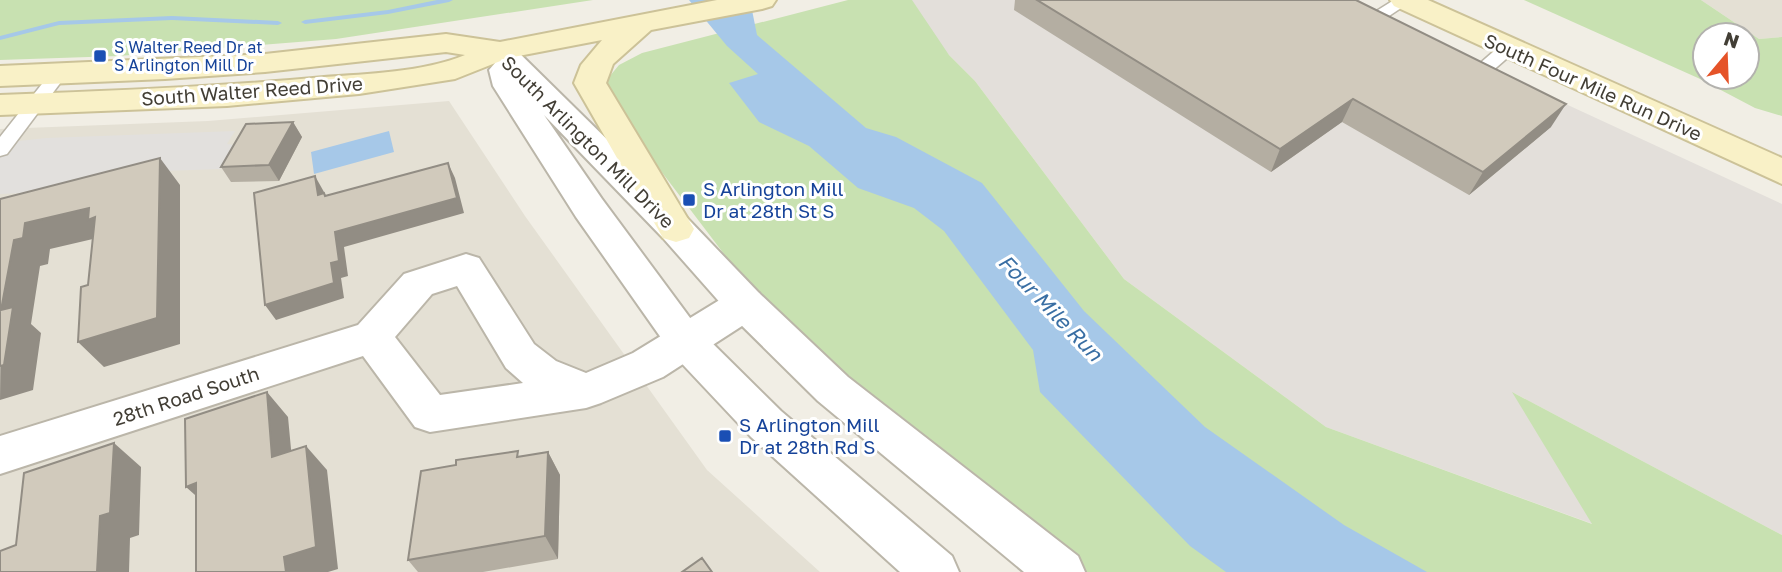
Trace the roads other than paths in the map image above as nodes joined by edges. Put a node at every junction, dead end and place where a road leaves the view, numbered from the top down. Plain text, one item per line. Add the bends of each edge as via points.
1 (762, 0) edge
2 (1404, 0) edge
3 (1368, 23) edge
4 (634, 28) junction
5 (1507, 49) junction
6 (500, 51) junction
7 (59, 74) junction
8 (0, 76) edge
9 (1476, 76) edge
10 (36, 104) junction
11 (0, 105) edge
12 (0, 150) edge
13 (1782, 172) edge
14 (676, 229) junction
15 (745, 304) junction
16 (372, 337) junction
17 (685, 341) junction
18 (586, 391) junction
19 (0, 455) edge
20 (935, 572) edge
21 (1061, 572) edge

1 - 4 main road, South Walter Reed Drive
2 - 3 lane
2 - 5 main road, South Four Mile Run Drive
4 - 6 main road, South Walter Reed Drive
4 - 14 main road via 600,58 590,83
5 - 9 lane
5 - 13 main road, South Four Mile Run Drive
6 - 7 main road, South Walter Reed Drive via 446,43 265,63
6 - 10 main road, South Walter Reed Drive via 455,70 359,84 227,96
6 - 14 street, South Arlington Mill Drive
6 - 17 street, South Arlington Mill Drive via 509,86
7 - 8 main road, South Walter Reed Drive
7 - 10 lane
10 - 11 main road, South Walter Reed Drive
10 - 12 lane
14 - 15 street, South Arlington Mill Drive
15 - 17 street
15 - 21 street, South Arlington Mill Drive via 833,389
16 - 18 street via 430,414
16 - 18 street via 418,284 466,268 520,356 541,373
16 - 19 street, 28th Road South
17 - 18 street via 648,365
17 - 20 street, South Arlington Mill Drive via 766,424

